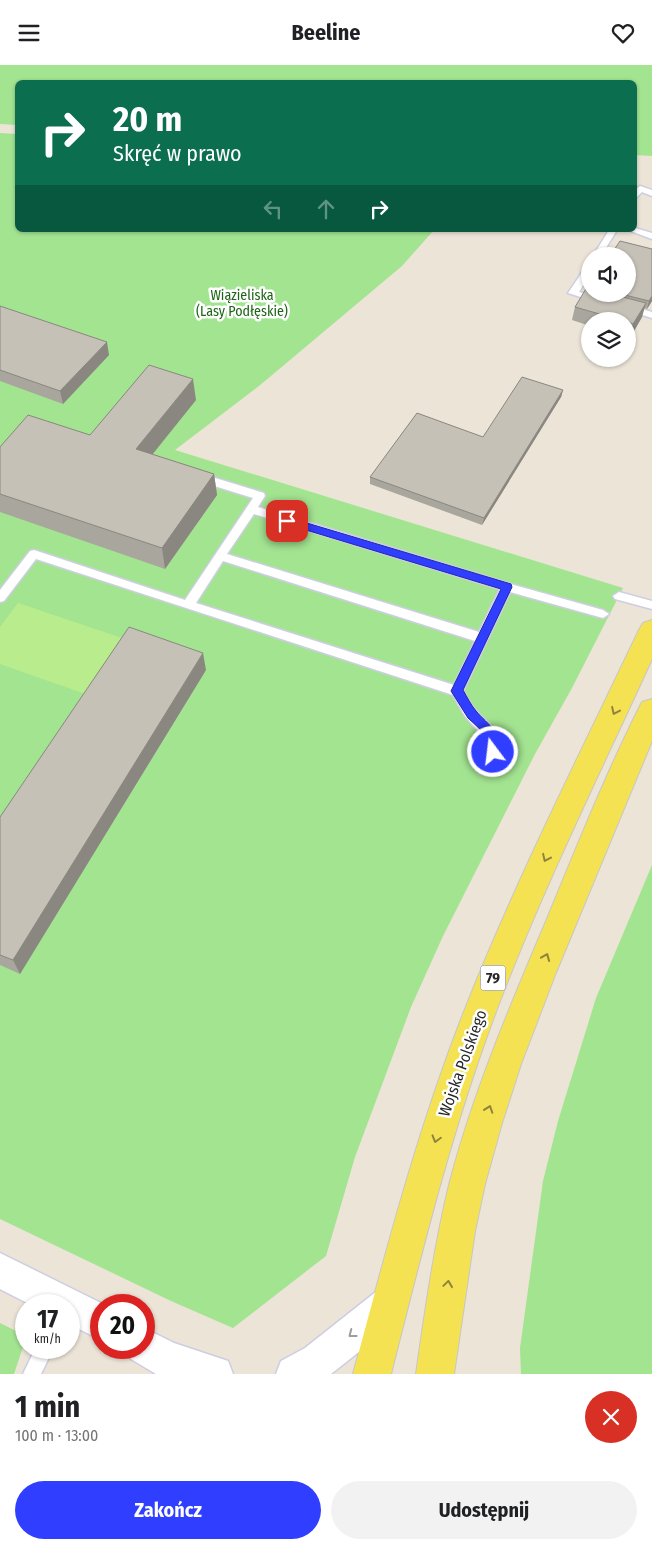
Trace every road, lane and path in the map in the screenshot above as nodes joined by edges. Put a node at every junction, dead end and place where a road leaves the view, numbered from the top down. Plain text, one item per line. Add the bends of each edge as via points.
1 (637, 193) edge
2 (652, 193) edge
3 (612, 232) edge
4 (637, 232) edge
5 (652, 236) edge
6 (603, 247) edge
7 (581, 281) edge
8 (581, 295) edge
9 (606, 302) edge
10 (652, 315) edge
11 (188, 473) edge
12 (250, 509) junction
13 (220, 556) junction
14 (507, 587) junction
15 (619, 596) dead end
16 (0, 598) edge
17 (188, 605) junction
18 (652, 605) edge
19 (602, 613) dead end
20 (652, 629) edge
21 (482, 638) junction
22 (457, 691) junction
23 (652, 710) edge
24 (484, 769) dead end
25 (0, 1270) edge
26 (47, 1294) edge
27 (390, 1304) junction
28 (443, 1357) edge
29 (40, 1359) edge
30 (166, 1359) edge
31 (32, 1374) edge
32 (215, 1374) edge
33 (294, 1374) edge
34 (372, 1374) edge

1 - 2 lane via 640,189
3 - 6 lane
4 - 5 lane
7 - 8 lane via 573,293
9 - 10 lane
11 - 12 lane via 260,496
12 - 13 lane
12 - 14 lane
13 - 17 lane
13 - 21 lane
14 - 19 lane
14 - 21 lane
15 - 18 lane
16 - 17 lane via 34,554
17 - 22 lane
20 -> 27 main road, Wojska Polskiego / 79 via 495,972 442,1120
21 - 22 lane
22 - 24 lane via 494,742 493,752
28 -> 23 main road via 455,1242 485,1121 524,1010
25 - 26 street
27 -> 33 street via 318,1361
27 - 34 main road, Wojska Polskiego / 79
29 - 31 lane
30 - 32 street

